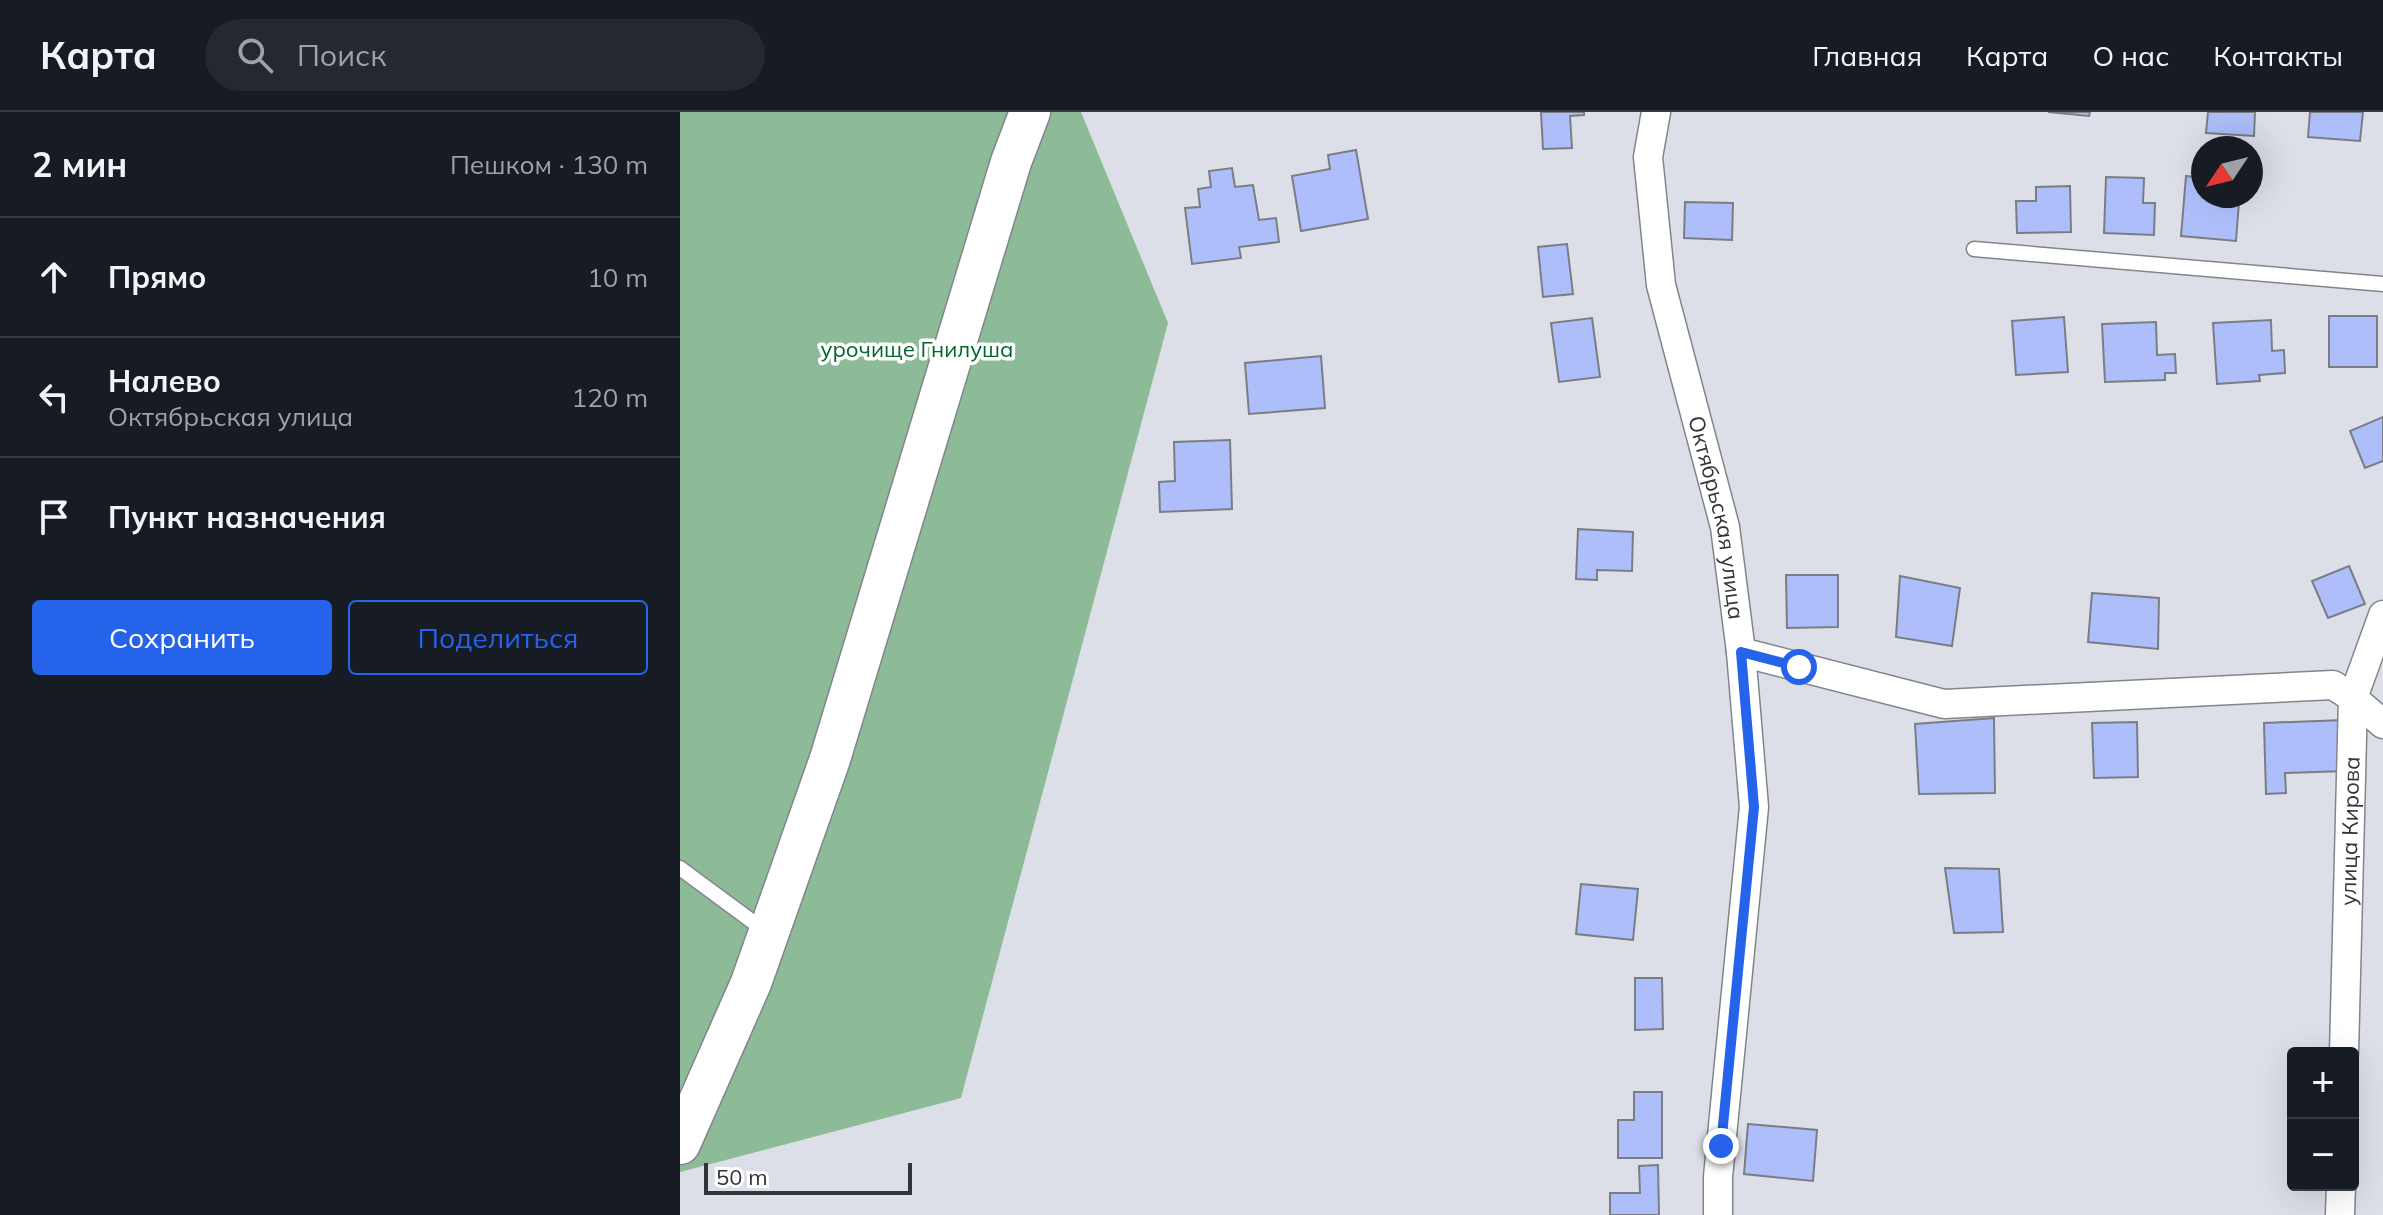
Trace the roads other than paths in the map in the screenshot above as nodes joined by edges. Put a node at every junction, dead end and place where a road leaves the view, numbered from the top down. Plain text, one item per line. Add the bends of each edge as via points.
1 (1030, 112) edge
2 (1656, 112) edge
3 (1974, 249) dead end
4 (2383, 284) edge
5 (2383, 615) edge
6 (1741, 652) junction
7 (2353, 698) junction
8 (2383, 724) edge
9 (680, 868) edge
10 (768, 934) junction
11 (2344, 1047) edge
12 (680, 1144) edge
13 (2341, 1191) edge
14 (1718, 1215) edge
15 (2340, 1215) edge

1 - 10 street via 830,759
2 - 6 street, Октябрьская улица via 1648,157 1661,285 1725,527
3 - 4 lane
5 - 7 street, улица Кирова
6 - 7 street via 1944,704 2333,685
6 - 14 street, Октябрьская улица via 1754,807
7 - 8 street
7 - 11 street, улица Кирова
9 - 10 lane
10 - 12 street
13 - 15 street

